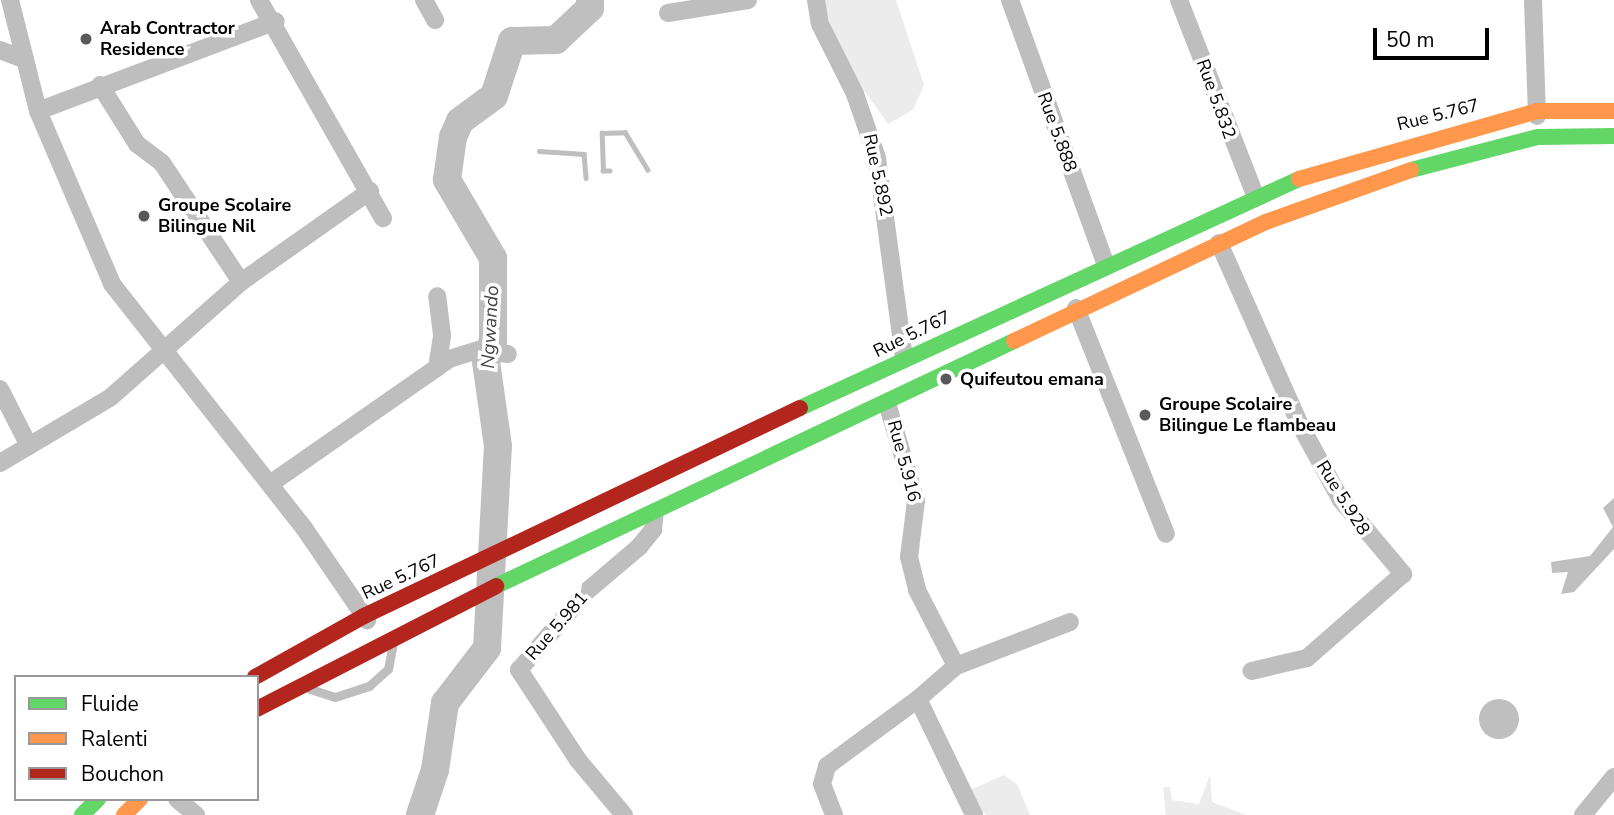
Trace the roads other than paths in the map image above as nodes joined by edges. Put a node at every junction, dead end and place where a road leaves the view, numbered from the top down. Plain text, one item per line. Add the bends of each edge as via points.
1 (10, 0) edge
2 (259, 0) edge
3 (424, 0) edge
4 (748, 0) edge
5 (816, 0) edge
6 (1010, 0) edge
7 (1179, 0) edge
8 (1533, 0) edge
9 (668, 13) dead end
10 (276, 20) junction
11 (435, 20) dead end
12 (0, 50) edge
13 (20, 58) junction
14 (100, 85) junction
15 (38, 111) junction
16 (1537, 111) junction
17 (1614, 111) edge
18 (1614, 136) edge
19 (1538, 137) junction
20 (370, 191) junction
21 (1256, 197) junction
22 (383, 218) dead end
23 (1219, 243) junction
24 (1105, 263) junction
25 (241, 282) junction
26 (437, 296) dead end
27 (1076, 309) junction
28 (162, 353) junction
29 (508, 354) dead end
30 (904, 359) junction
31 (437, 368) junction
32 (0, 389) edge
33 (887, 403) junction
34 (29, 446) junction
35 (0, 463) edge
36 (270, 484) junction
37 (655, 512) junction
38 (1166, 534) dead end
39 (364, 616) junction
40 (1070, 622) dead end
41 (395, 634) junction
42 (378, 642) junction
43 (957, 666) junction
44 (1251, 671) dead end
45 (259, 675) edge
46 (301, 683) junction
47 (918, 699) junction
48 (259, 708) edge
49 (1614, 777) edge
50 (96, 801) edge
51 (138, 801) edge
52 (179, 801) edge
53 (82, 815) edge
54 (124, 815) edge
55 (195, 815) edge
56 (624, 815) edge
57 (834, 815) edge
58 (974, 815) edge
59 (1583, 815) edge

1 - 13 street
2 - 10 street
3 - 11 street
4 - 9 street
5 - 30 street, Rue 5.892 via 820,24 855,93 877,158
6 - 24 street, Rue 5.888
7 - 21 street, Rue 5.832
8 - 16 street
10 - 14 street
10 - 20 street
12 - 13 street
13 - 15 street
14 - 15 street
14 - 25 street via 137,144 162,163
15 - 28 street via 112,284
16 - 17 highway, Rue 5.767
16 - 19 street
16 - 21 highway, Rue 5.767 via 1401,144
18 - 19 highway
19 - 23 highway via 1406,169
20 - 22 street
20 - 25 street
21 - 24 highway, Rue 5.767
23 - 27 highway
23 - 44 street, Rue 5.928 via 1299,423 1341,499 1403,575 1307,657
24 - 30 highway, Rue 5.767
25 - 28 street
26 - 31 street via 442,335
27 - 33 highway
27 - 38 street
28 - 34 street via 111,397
28 - 36 street
29 - 31 street via 479,349
30 - 39 highway, Rue 5.767
31 - 36 street
32 - 34 street
33 - 37 highway
33 - 43 street, Rue 5.916 via 916,501 909,557 917,590
34 - 35 street
36 - 39 street
37 - 41 highway
37 - 56 street, Rue 5.981 via 653,530 639,547 586,592 519,670 570,749
39 - 42 street
39 - 45 highway, Rue 5.767
40 - 43 street
41 - 42 highway
41 - 46 lane via 388,669 369,686 323,697
42 - 46 highway
43 - 47 street
46 - 48 highway
47 - 57 street via 827,766 822,784
47 - 58 street
49 - 59 street
50 - 53 highway
51 - 54 highway
52 - 55 street

